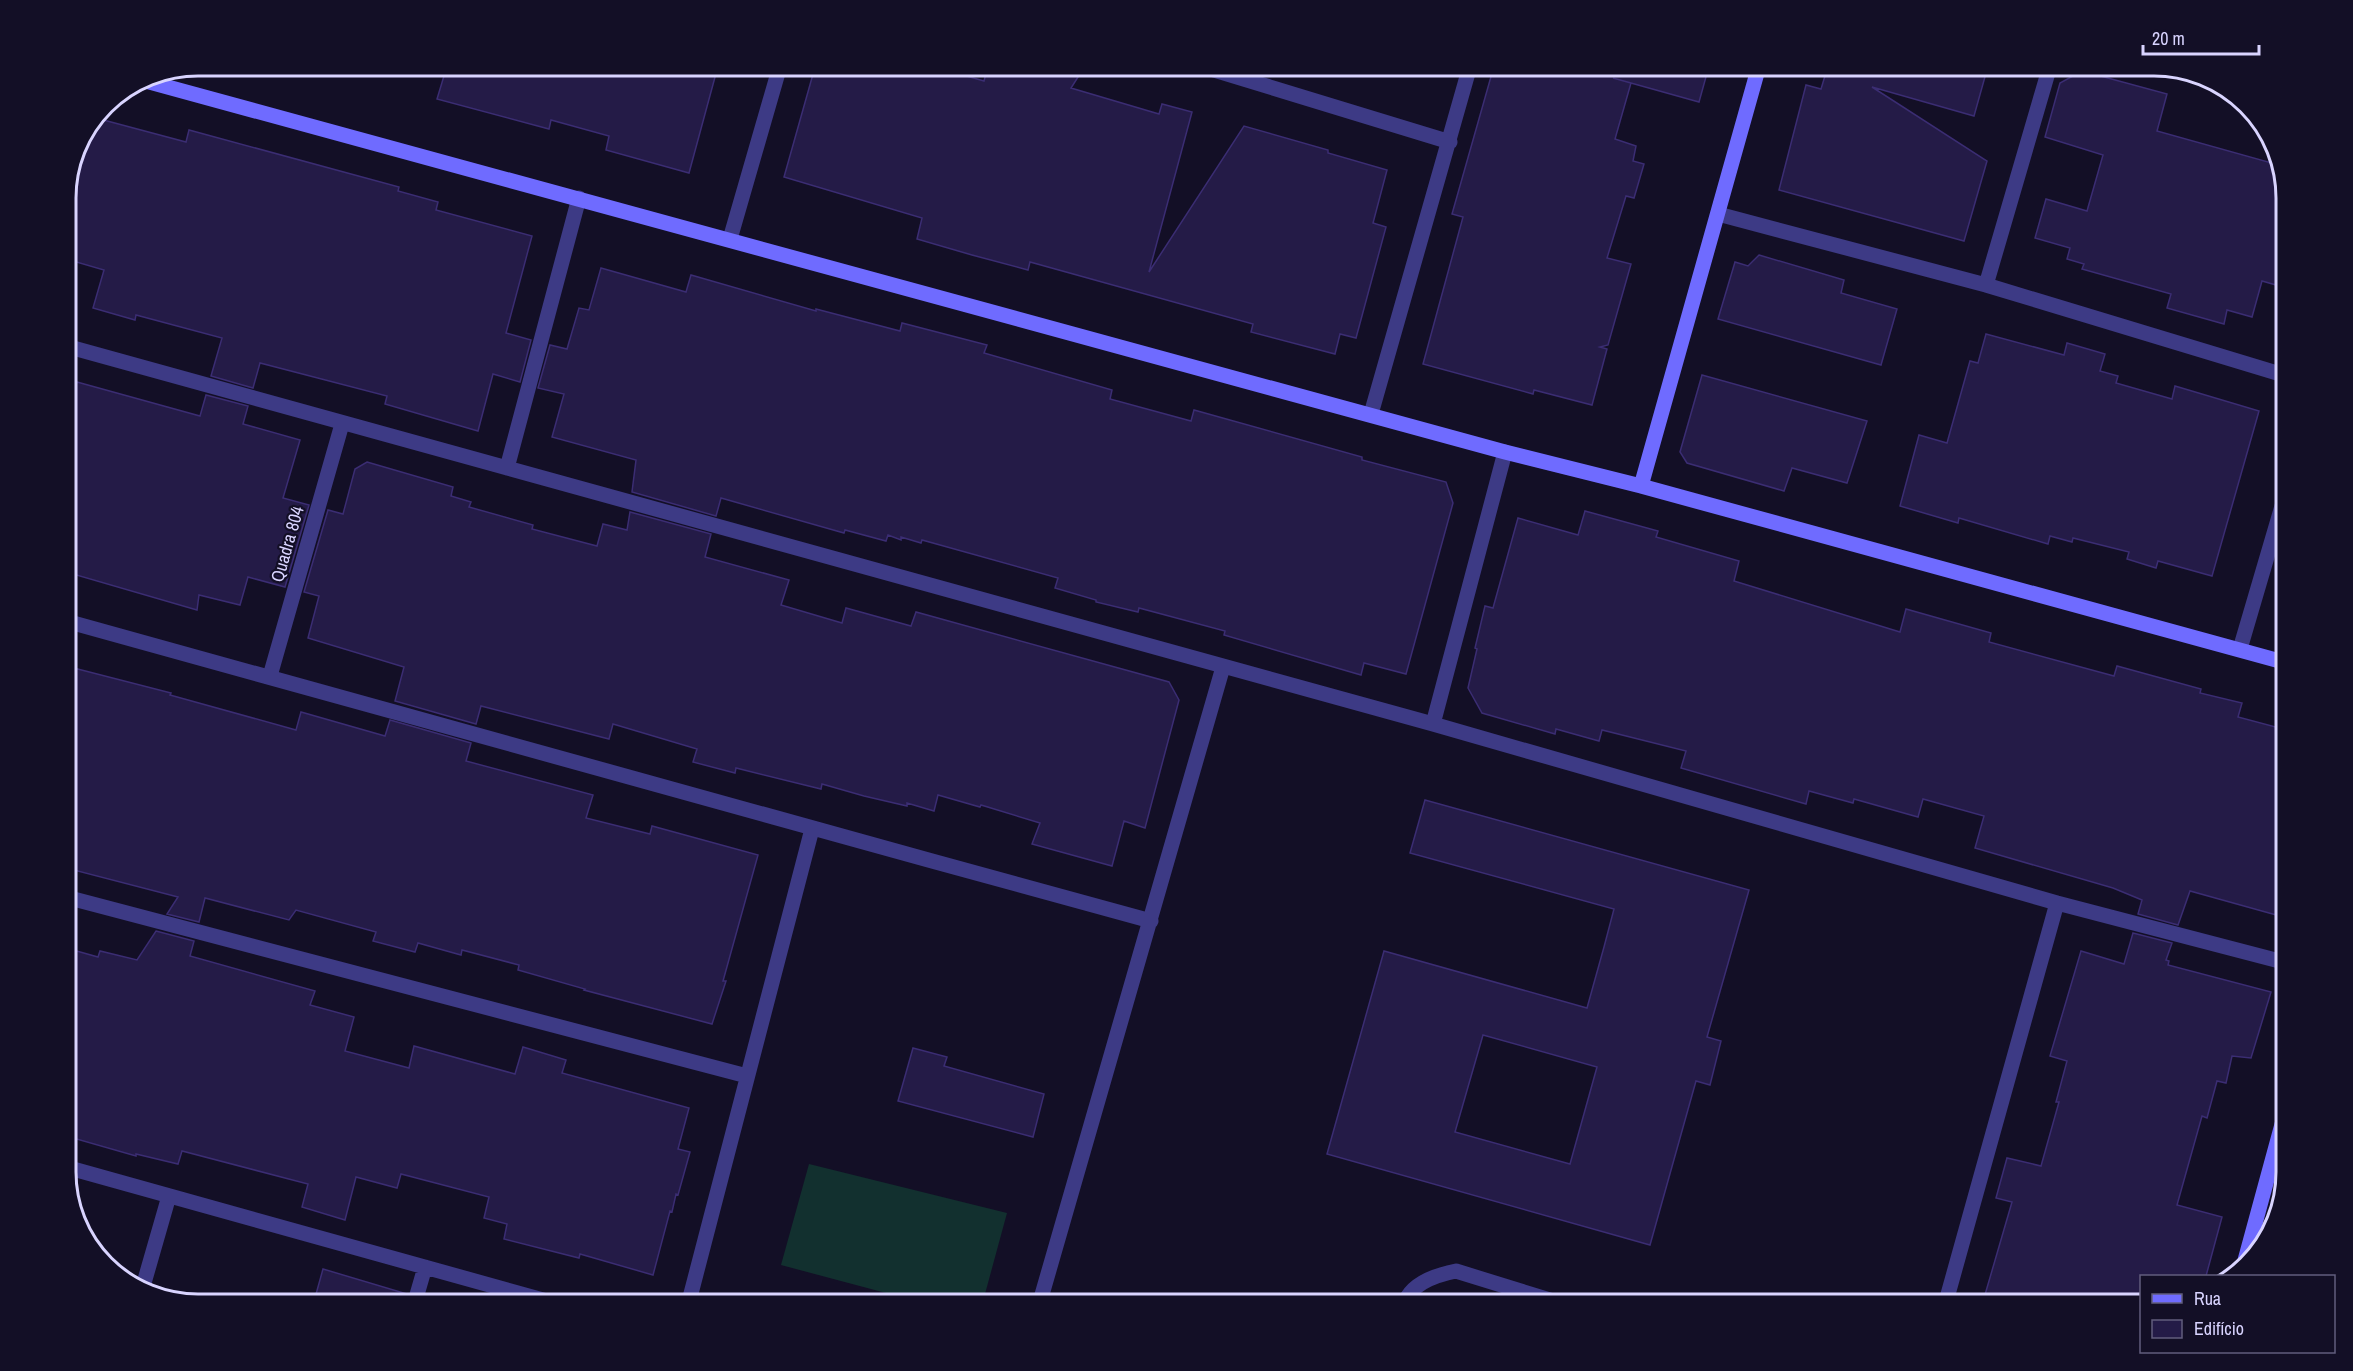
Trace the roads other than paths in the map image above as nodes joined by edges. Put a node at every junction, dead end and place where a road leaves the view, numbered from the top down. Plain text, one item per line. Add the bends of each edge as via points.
1 (1238, 76) edge
2 (1467, 76) edge
3 (1756, 76) edge
4 (2047, 76) edge
5 (777, 77) edge
6 (157, 84) edge
7 (1450, 142) junction
8 (579, 198) junction
9 (1718, 213) junction
10 (730, 239) junction
11 (1986, 285) junction
12 (77, 349) edge
13 (2276, 373) edge
14 (1371, 414) junction
15 (342, 424) junction
16 (1505, 452) junction
17 (507, 468) junction
18 (1641, 486) junction
19 (2276, 526) edge
20 (77, 624) edge
21 (2240, 649) junction
22 (2276, 660) edge
23 (1224, 668) junction
24 (270, 676) junction
25 (1433, 724) junction
26 (812, 830) junction
27 (77, 900) edge
28 (2057, 903) junction
29 (1151, 921) junction
30 (2276, 960) edge
31 (747, 1076) junction
32 (2276, 1146) edge
33 (77, 1170) edge
34 (169, 1196) junction
35 (2247, 1251) edge
36 (425, 1266) junction
37 (144, 1281) edge
38 (417, 1294) edge
39 (523, 1294) edge
40 (691, 1294) edge
41 (1042, 1294) edge
42 (1409, 1294) edge
43 (1529, 1294) edge
44 (1948, 1294) edge

1 - 7 street
2 - 7 street
3 - 9 street
4 - 11 street
5 - 10 street
6 - 8 street
7 - 14 street
8 - 10 street
8 - 17 street
9 - 11 street
9 - 18 street
10 - 14 street
11 - 13 street
12 - 15 street
14 - 16 street
15 - 17 street
15 - 24 street, Quadra 804
16 - 18 street
16 - 25 street
17 - 23 street
18 - 21 street
19 - 21 street
20 - 24 street
21 - 22 street
23 - 25 street
23 - 29 street
24 - 26 street
25 - 28 street
26 - 29 street
26 - 31 street
27 - 31 street
28 - 30 street
28 - 44 street
29 - 41 street
31 - 40 street
32 - 35 street
33 - 34 street
34 - 36 street
34 - 37 street
36 - 38 street
36 - 39 street
42 - 43 street via 1439,1274 1456,1272

